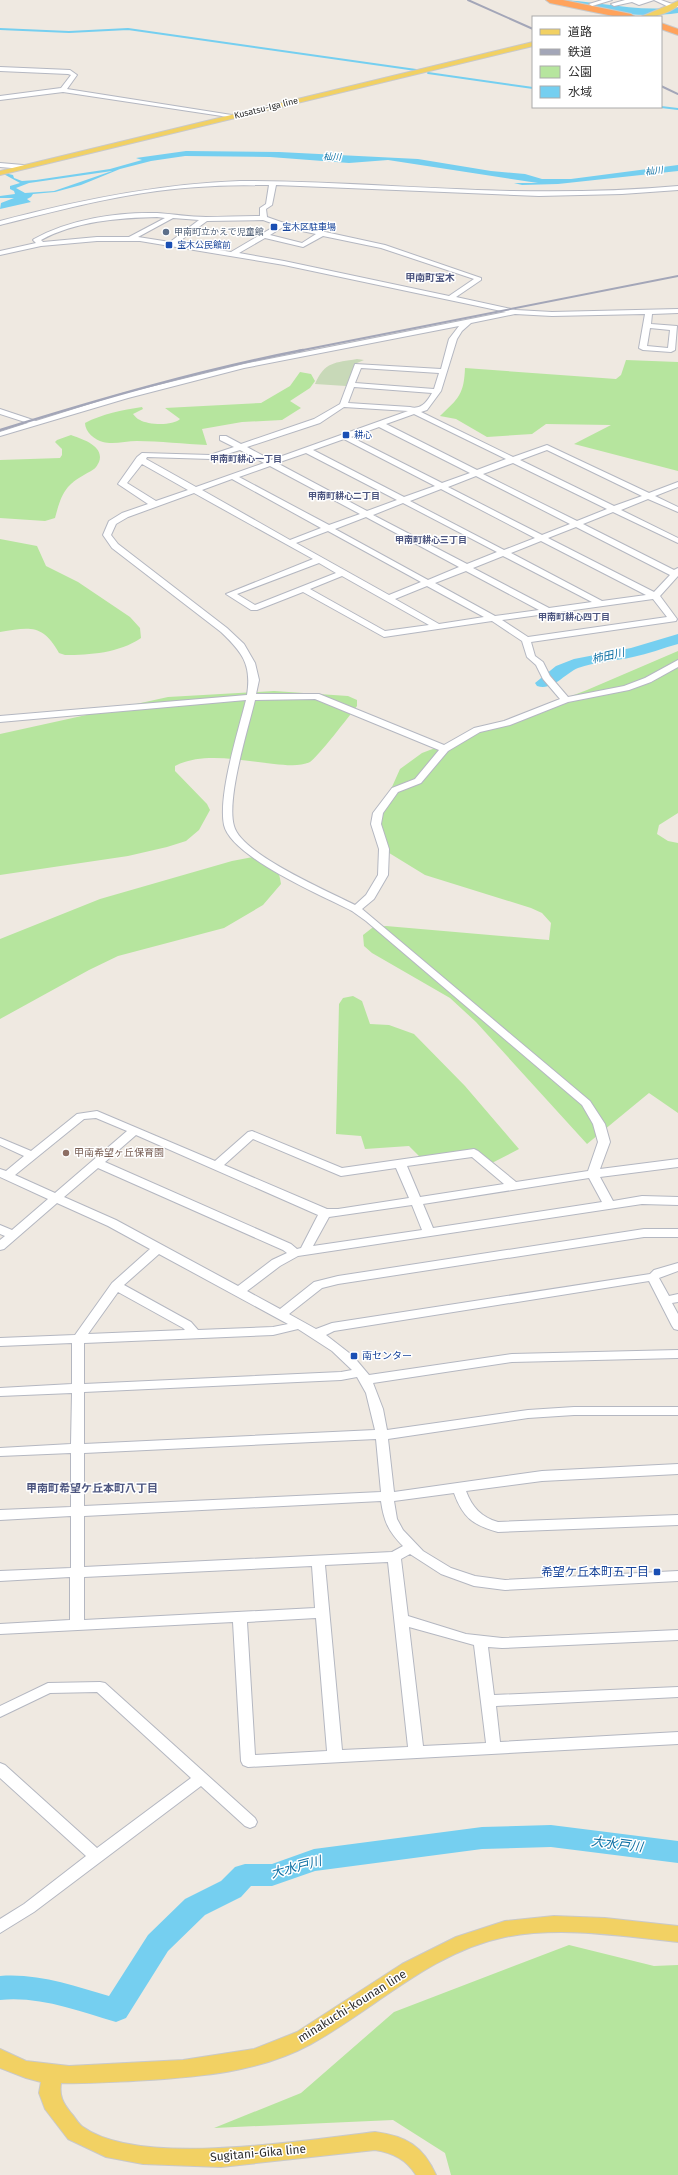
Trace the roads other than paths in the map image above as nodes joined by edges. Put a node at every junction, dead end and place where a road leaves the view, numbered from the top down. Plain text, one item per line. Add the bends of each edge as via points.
1 (550, 0) edge
2 (609, 0) edge
3 (632, 0) edge
4 (651, 0) edge
5 (656, 0) edge
6 (639, 3) junction
7 (592, 4) dead end
8 (677, 6) edge
9 (647, 7) dead end
10 (629, 13) edge
11 (648, 16) edge
12 (662, 26) edge
13 (678, 32) edge
14 (532, 44) edge
15 (0, 69) edge
16 (63, 90) junction
17 (0, 98) edge
18 (235, 116) junction
19 (0, 165) edge
20 (22, 167) junction
21 (0, 173) edge
22 (273, 183) junction
23 (678, 188) edge
24 (172, 216) junction
25 (264, 218) junction
26 (205, 219) junction
27 (0, 222) edge
28 (282, 225) junction
29 (322, 233) junction
30 (263, 235) junction
31 (132, 238) junction
32 (41, 244) junction
33 (172, 244) junction
34 (0, 253) edge
35 (233, 254) junction
36 (450, 298) junction
37 (678, 311) edge
38 (516, 312) junction
39 (649, 313) junction
40 (468, 322) junction
41 (648, 326) junction
42 (444, 371) junction
43 (351, 385) junction
44 (437, 391) junction
45 (343, 405) junction
46 (0, 411) edge
47 (416, 412) junction
48 (36, 423) junction
49 (381, 425) junction
50 (0, 434) edge
51 (345, 437) junction
52 (223, 438) dead end
53 (240, 447) junction
54 (309, 450) junction
55 (140, 459) junction
56 (512, 460) junction
57 (271, 464) junction
58 (477, 473) junction
59 (234, 477) junction
60 (678, 484) edge
61 (442, 486) junction
62 (196, 490) junction
63 (649, 496) junction
64 (404, 500) junction
65 (156, 504) junction
66 (614, 510) junction
67 (678, 510) edge
68 (366, 514) junction
69 (579, 524) junction
70 (328, 529) junction
71 (542, 538) junction
72 (678, 541) edge
73 (289, 543) junction
74 (505, 553) junction
75 (320, 560) junction
76 (466, 568) junction
77 (677, 572) edge
78 (344, 573) junction
79 (428, 583) junction
80 (304, 588) junction
81 (655, 596) junction
82 (389, 598) junction
83 (602, 604) junction
84 (548, 611) junction
85 (494, 619) junction
86 (439, 627) junction
87 (526, 640) junction
88 (678, 663) edge
89 (251, 697) junction
90 (566, 700) junction
91 (0, 719) edge
92 (445, 749) junction
93 (356, 909) junction
94 (134, 1131) junction
95 (0, 1141) edge
96 (33, 1156) junction
97 (400, 1163) junction
98 (678, 1163) edge
99 (97, 1164) junction
100 (217, 1165) junction
101 (662, 1165) junction
102 (678, 1170) edge
103 (593, 1174) junction
104 (4, 1175) edge
105 (513, 1186) junction
106 (56, 1199) junction
107 (678, 1200) edge
108 (417, 1201) junction
109 (609, 1205) junction
110 (325, 1213) junction
111 (0, 1229) edge
112 (429, 1232) junction
113 (678, 1233) edge
114 (13, 1235) junction
115 (0, 1246) edge
116 (158, 1248) junction
117 (300, 1252) junction
118 (678, 1267) edge
119 (653, 1277) junction
120 (116, 1286) junction
121 (240, 1291) junction
122 (678, 1298) edge
123 (665, 1300) junction
124 (281, 1314) junction
125 (300, 1325) junction
126 (678, 1326) edge
127 (195, 1334) junction
128 (316, 1334) junction
129 (78, 1339) junction
130 (0, 1342) edge
131 (678, 1354) edge
132 (363, 1376) junction
133 (78, 1389) junction
134 (0, 1392) edge
135 (678, 1411) edge
136 (381, 1434) junction
137 (78, 1448) junction
138 (0, 1452) edge
139 (678, 1469) edge
140 (458, 1488) junction
141 (387, 1496) junction
142 (77, 1511) junction
143 (0, 1515) edge
144 (678, 1520) edge
145 (411, 1548) junction
146 (394, 1557) junction
147 (318, 1561) junction
148 (77, 1572) junction
149 (0, 1576) edge
150 (678, 1576) edge
151 (322, 1613) junction
152 (240, 1617) junction
153 (400, 1619) junction
154 (77, 1626) junction
155 (0, 1629) edge
156 (678, 1635) edge
157 (480, 1641) junction
158 (678, 1692) edge
159 (488, 1701) junction
160 (0, 1712) edge
161 (678, 1738) edge
162 (494, 1747) junction
163 (416, 1751) junction
164 (335, 1756) junction
165 (0, 1768) edge
166 (201, 1778) junction
167 (250, 1822) dead end
168 (97, 1857) junction
169 (0, 1928) edge
170 (678, 1934) edge
171 (0, 2058) edge
172 (52, 2074) junction
173 (426, 2175) edge

1 - 10 highway
2 - 7 street
3 - 6 street
3 - 10 street via 615,4
4 - 6 street
5 - 8 street
6 - 9 street
8 - 11 main road
12 - 13 highway
14 - 18 main road, Kusatsu-Iga line
15 - 16 street via 70,72 74,75
16 - 17 street
16 - 18 street
18 - 20 main road, Kusatsu-Iga line
19 - 20 street
20 - 21 main road, Kusatsu-Iga line
22 - 23 street via 331,183 526,194 591,194
22 - 25 street via 269,205 263,208
22 - 27 street via 210,184 137,192
24 - 26 street
24 - 31 street
24 - 32 street via 138,215 96,219 38,238 36,240
25 - 26 street
25 - 28 street
26 - 33 street
28 - 29 street
28 - 30 street
29 - 30 street via 303,245
29 - 36 street via 383,246 479,279
30 - 35 street
31 - 32 street via 101,238
31 - 33 street
32 - 34 street
33 - 35 street
35 - 36 street
36 - 38 street
37 - 39 street
38 - 39 street
38 - 40 street
39 - 41 street
40 - 42 street via 456,332
40 - 48 street via 244,366 141,392
41 - 41 street via 643,348 671,350 674,328
42 - 43 street via 358,366
42 - 44 street
43 - 44 street
43 - 45 street
44 - 47 street via 431,403
45 - 47 street via 410,409
45 - 53 street via 317,420
46 - 48 street
47 - 49 street
47 - 56 street
48 - 50 street
49 - 51 street
49 - 58 street
51 - 54 street
51 - 61 street
52 - 53 street
53 - 55 street via 211,457 145,455
53 - 57 street
54 - 57 street
54 - 64 street
55 - 62 street
55 - 65 street via 122,484
56 - 58 street
56 - 63 street via 547,446
56 - 66 street
57 - 59 street
57 - 68 street
58 - 61 street
58 - 69 street
59 - 62 street
59 - 70 street
60 - 63 street
61 - 64 street
61 - 71 street
62 - 65 street
62 - 73 street
63 - 66 street
63 - 67 street
64 - 68 street
64 - 74 street
65 - 89 street via 118,519 109,527 108,539 241,646 251,662 254,680
66 - 69 street
66 - 72 street
68 - 70 street
68 - 76 street
69 - 71 street
69 - 77 street
70 - 73 street
70 - 79 street
71 - 74 street
71 - 81 street
73 - 75 street
74 - 76 street
74 - 83 street
75 - 78 street
75 - 80 street via 230,594 254,608
76 - 79 street
76 - 84 street
77 - 81 street
78 - 80 street
78 - 82 street
79 - 82 street
79 - 85 street
80 - 86 street via 384,634
81 - 83 street
81 - 87 street via 673,619
82 - 86 street
83 - 84 street
84 - 85 street
85 - 86 street
85 - 87 street
87 - 90 street via 530,657 540,664 552,686
88 - 90 street via 648,680 626,688
89 - 91 street
89 - 92 street via 316,696
89 - 93 street via 229,792 229,826 240,844 260,859
90 - 92 street via 507,723 477,730
92 - 93 street via 418,781 395,790 378,813 376,824 384,849 384,875 370,897
93 - 103 street via 586,1103 599,1124 604,1142
94 - 96 street via 96,1114 81,1116
94 - 99 street
94 - 100 street
95 - 96 street
96 - 104 street
97 - 100 street via 341,1172 252,1134
97 - 105 street via 474,1152
97 - 108 street
98 - 101 street
99 - 106 street
99 - 117 street
100 - 110 street
101 - 102 street
101 - 103 street
103 - 105 street
103 - 109 street
104 - 106 street
105 - 108 street
106 - 114 street
106 - 116 street via 112,1223
107 - 109 street via 642,1200
108 - 110 street
108 - 112 street
109 - 112 street
110 - 117 street
111 - 114 street
112 - 117 street
113 - 124 street via 644,1233 338,1280 318,1285
114 - 115 street
116 - 120 street
116 - 121 street
117 - 121 street via 276,1263
118 - 119 street
119 - 123 street
119 - 128 street via 332,1327
120 - 127 street via 187,1324
120 - 129 street
121 - 124 street
122 - 123 street
123 - 126 street
124 - 125 street
125 - 127 street via 273,1330
125 - 128 street
127 - 129 street
128 - 132 street via 337,1348
129 - 130 street
129 - 133 street
131 - 132 street via 512,1358 383,1376
132 - 133 street
132 - 136 street via 377,1410
133 - 134 street
133 - 137 street
135 - 136 street via 574,1411 528,1414
136 - 137 street
136 - 141 street
137 - 138 street
137 - 142 street
139 - 140 street via 542,1476
140 - 141 street
140 - 144 street via 470,1514 484,1523 498,1527
141 - 142 street
141 - 145 street via 390,1519
142 - 143 street
142 - 148 street
145 - 146 street
145 - 150 street via 446,1571 474,1581 505,1585
146 - 147 street
146 - 153 street
147 - 148 street
147 - 151 street
148 - 149 street
148 - 154 street
151 - 152 street
151 - 164 street
152 - 154 street
152 - 164 street via 248,1761
153 - 157 street via 442,1633
153 - 163 street
154 - 155 street
156 - 157 street via 521,1643
157 - 159 street
158 - 159 street
159 - 162 street
160 - 166 street via 48,1688 100,1687
161 - 162 street
162 - 163 street
163 - 164 street
165 - 168 street
166 - 167 street
166 - 168 street
168 - 169 street
170 - 172 main road, minakuchi-kounan line via 585,1925 523,1926 483,1935 437,1953 299,2041 256,2058 207,2067 92,2075
171 - 172 main road, minakuchi-kounan line via 29,2070
172 - 173 main road, Sugitani-Gika line via 50,2093 55,2109 75,2133 106,2148 143,2155 221,2158 375,2141 399,2146 419,2162

